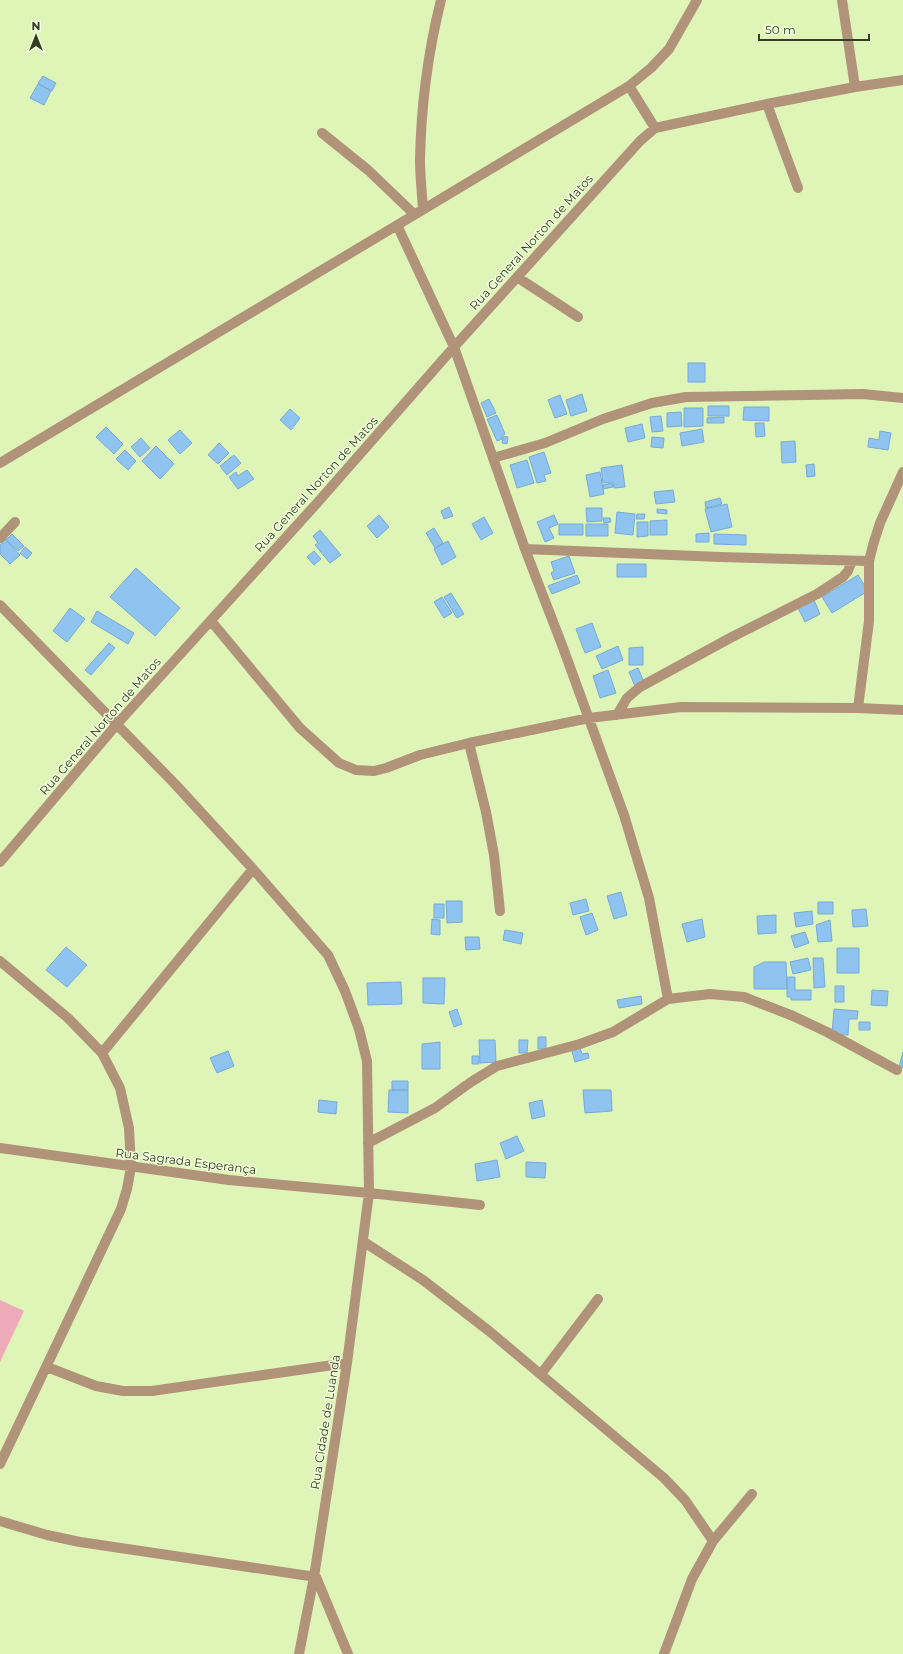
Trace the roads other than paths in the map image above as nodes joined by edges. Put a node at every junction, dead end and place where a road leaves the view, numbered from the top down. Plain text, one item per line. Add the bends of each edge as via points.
1 (440, 0) edge
2 (697, 0) edge
3 (842, 0) edge
4 (903, 80) edge
5 (629, 86) junction
6 (855, 87) junction
7 (767, 104) junction
8 (655, 128) junction
9 (322, 133) dead end
10 (798, 188) dead end
11 (423, 209) junction
12 (414, 214) junction
13 (396, 225) junction
14 (517, 277) junction
15 (578, 317) dead end
16 (454, 347) junction
17 (903, 398) edge
18 (493, 458) junction
19 (0, 463) edge
20 (903, 472) edge
21 (15, 522) dead end
22 (0, 538) edge
23 (525, 549) junction
24 (852, 561) junction
25 (869, 561) junction
26 (0, 605) edge
27 (211, 621) junction
28 (858, 708) junction
29 (903, 710) edge
30 (617, 715) junction
31 (589, 718) junction
32 (117, 724) junction
33 (469, 742) junction
34 (0, 862) edge
35 (253, 869) junction
36 (500, 911) dead end
37 (0, 961) edge
38 (668, 999) junction
39 (102, 1053) junction
40 (896, 1070) dead end
41 (368, 1143) junction
42 (0, 1148) edge
43 (131, 1167) junction
44 (369, 1193) junction
45 (480, 1205) dead end
46 (364, 1242) junction
47 (598, 1299) dead end
48 (347, 1363) junction
49 (47, 1367) junction
50 (541, 1374) junction
51 (0, 1464) edge
52 (752, 1494) dead end
53 (0, 1521) edge
54 (713, 1541) junction
55 (314, 1577) junction
56 (299, 1654) edge
57 (348, 1654) edge
58 (664, 1654) edge

1 - 11 street via 422,119 420,162
2 - 5 street via 669,49
3 - 6 street
4 - 6 street
5 - 8 street
5 - 11 street
6 - 7 street
7 - 8 street
7 - 10 street
8 - 14 street, Rua General Norton de Matos via 640,141
9 - 12 street via 368,170
11 - 12 street
12 - 13 street
13 - 16 street
13 - 19 street
14 - 15 street
14 - 16 street, Rua General Norton de Matos
16 - 18 street
16 - 27 street, Rua General Norton de Matos
17 - 18 street via 863,394 686,397 652,403 603,419 545,443
18 - 23 street
20 - 25 street via 880,523
21 - 22 street
23 - 24 street
23 - 31 street
24 - 25 street
24 - 30 street via 843,577 817,594 640,687 627,698
25 - 28 street via 869,621
26 - 32 street, Rua Cidade de Luanda
27 - 32 street, Rua General Norton de Matos
27 - 33 street via 300,728 339,762 356,770 374,771
28 - 29 street
28 - 30 street via 681,708
30 - 31 street
31 - 33 street
31 - 38 street via 624,815 649,898
32 - 34 street, Rua General Norton de Matos
32 - 35 street, Rua Cidade de Luanda
33 - 36 street via 490,834
35 - 39 street
35 - 41 street, Rua Cidade de Luanda via 328,955 345,991 367,1061
37 - 39 street via 68,1018
38 - 40 street via 710,994 744,997 793,1016
38 - 41 street via 613,1032 580,1044 497,1066 435,1108
39 - 43 street via 120,1088 129,1128
41 - 44 street, Rua Cidade de Luanda
42 - 43 street, Rua Sagrada Esperança
43 - 44 street, Rua Sagrada Esperança via 229,1180
43 - 49 street via 121,1209
44 - 45 street, Rua Sagrada Esperança
44 - 46 street, Rua Cidade de Luanda
46 - 48 street, Rua Cidade de Luanda
46 - 50 street via 423,1280
47 - 50 street
48 - 49 street via 152,1391 123,1391 96,1386
48 - 55 street, Rua Cidade de Luanda
49 - 51 street
50 - 54 street via 664,1478 685,1500
52 - 54 street
53 - 55 street via 80,1542
54 - 58 street via 692,1579
55 - 56 street, Rua Cidade de Luanda
55 - 57 street

